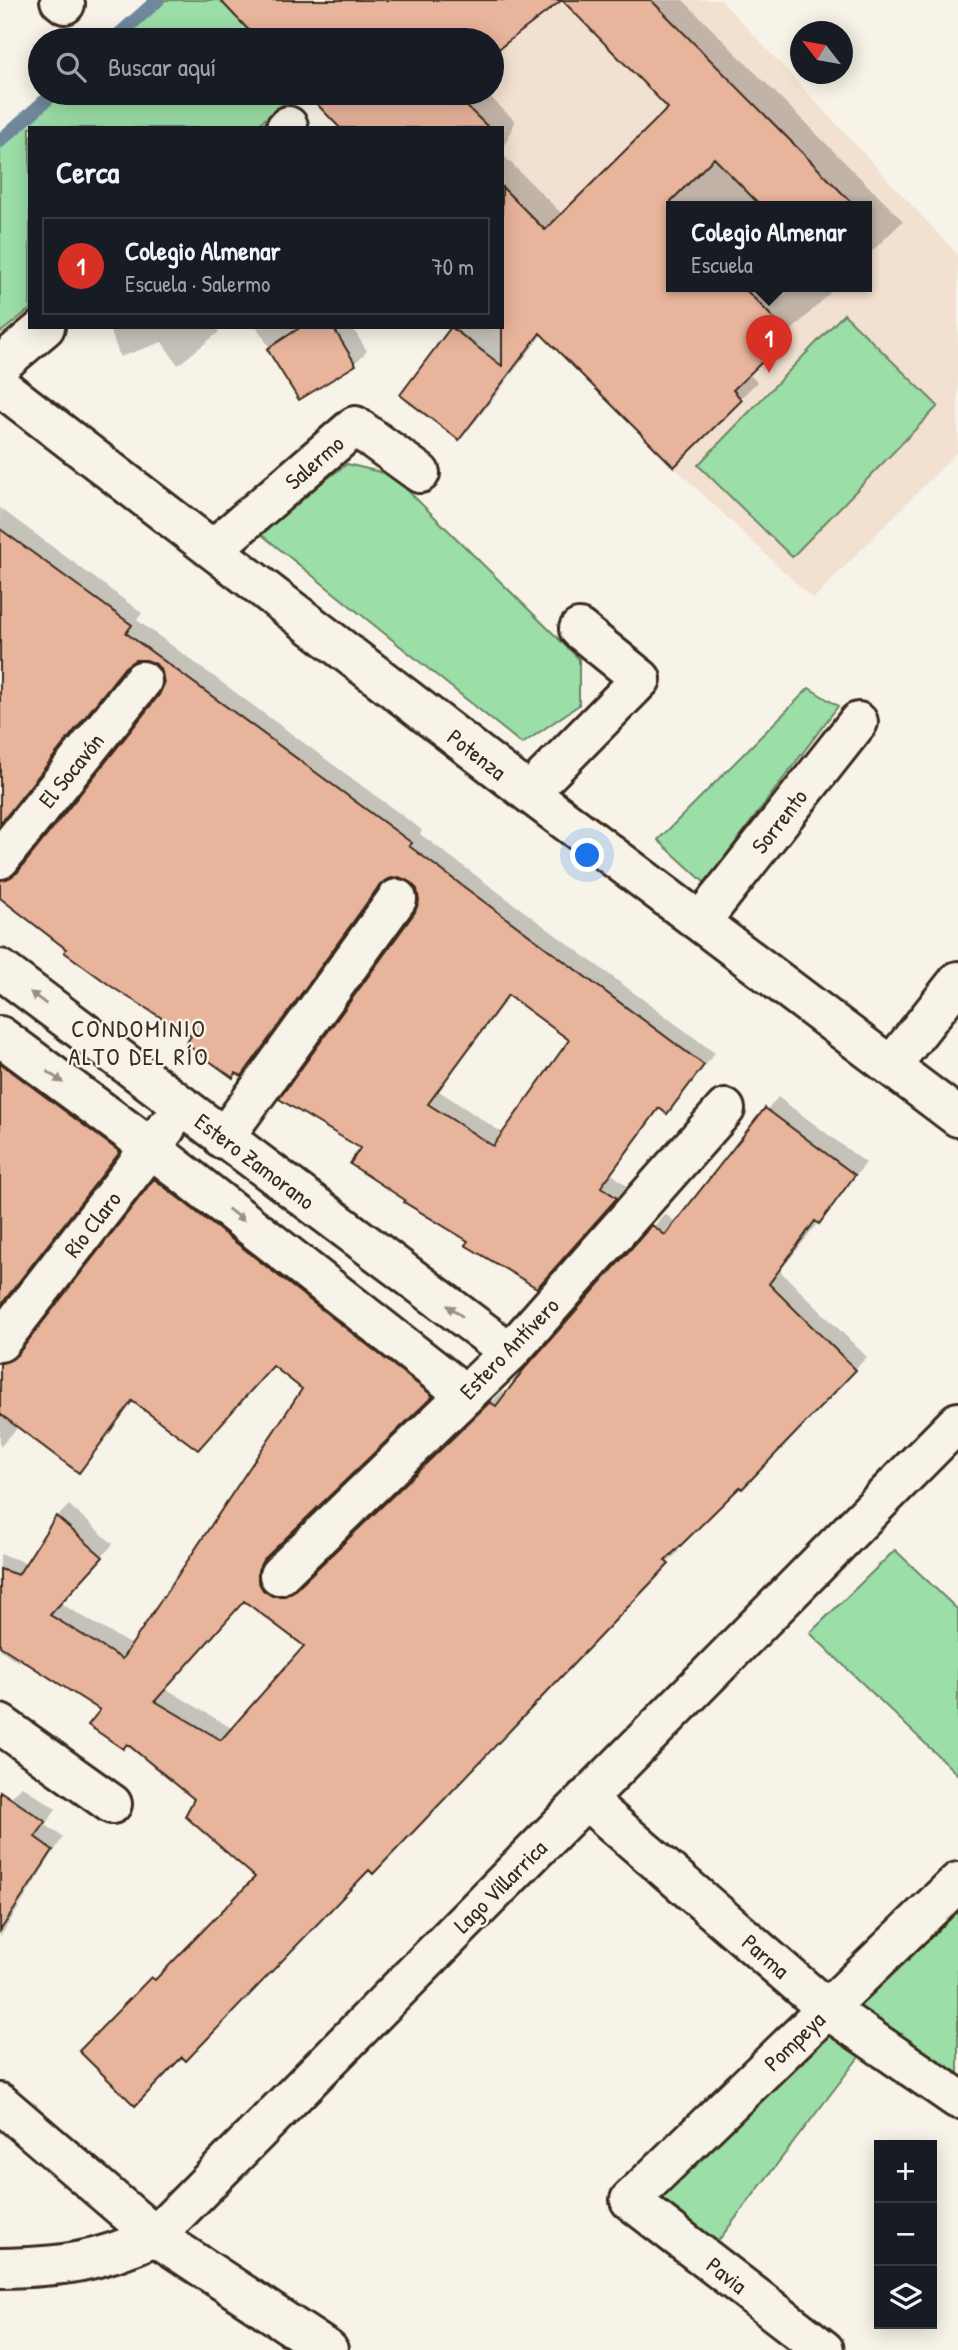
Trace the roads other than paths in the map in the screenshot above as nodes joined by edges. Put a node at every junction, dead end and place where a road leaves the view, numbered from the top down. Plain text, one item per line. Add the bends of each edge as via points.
1 (43, 329) edge
2 (0, 365) edge
3 (0, 386) edge
4 (420, 472) dead end
5 (213, 549) junction
6 (579, 629) dead end
7 (142, 681) dead end
8 (858, 722) dead end
9 (528, 793) junction
10 (0, 859) edge
11 (397, 899) dead end
12 (701, 921) junction
13 (0, 970) edge
14 (958, 981) edge
15 (0, 1037) edge
16 (891, 1066) junction
17 (182, 1105) junction
18 (725, 1109) dead end
19 (958, 1117) edge
20 (223, 1139) junction
21 (151, 1148) junction
22 (0, 1342) edge
23 (510, 1352) junction
24 (466, 1394) junction
25 (958, 1422) edge
26 (279, 1575) dead end
27 (0, 1724) edge
28 (585, 1799) junction
29 (113, 1804) dead end
30 (958, 1882) edge
31 (827, 2009) junction
32 (958, 2099) edge
33 (0, 2103) edge
34 (630, 2200) joint
35 (155, 2236) junction
36 (0, 2268) edge
37 (328, 2350) edge
38 (824, 2350) edge

1 - 2 street
3 - 5 street, Potenza
4 - 5 street, Salermo via 355,426
5 - 9 street, Potenza
6 - 9 street via 641,679
7 - 10 street, El Socavón
8 - 12 street, Sorrento
9 - 12 street, Potenza
11 - 20 street
12 - 16 street, Potenza
17 -> 13 street, Estero Zamorano
14 - 16 street
15 -> 21 street
16 - 19 street, Potenza
17 - 20 street, Estero Zamorano
17 - 21 street, Río Claro
18 - 23 street, Estero Antívero
23 -> 20 street, Estero Zamorano
21 - 22 street, Río Claro
21 -> 24 street
23 - 24 street, Estero Antívero
24 - 26 street, Estero Antívero
25 - 28 street, Lago Villarrica
27 - 29 street
28 - 31 street, Parma
28 - 35 street, Lago Villarrica
30 - 31 street, Pompeya
31 - 32 street, Parma
31 - 34 street, Pompeya
33 - 35 street
34 - 38 street, Pavia
35 - 36 street, Lago Villarrica via 114,2255 60,2267
35 - 37 street

